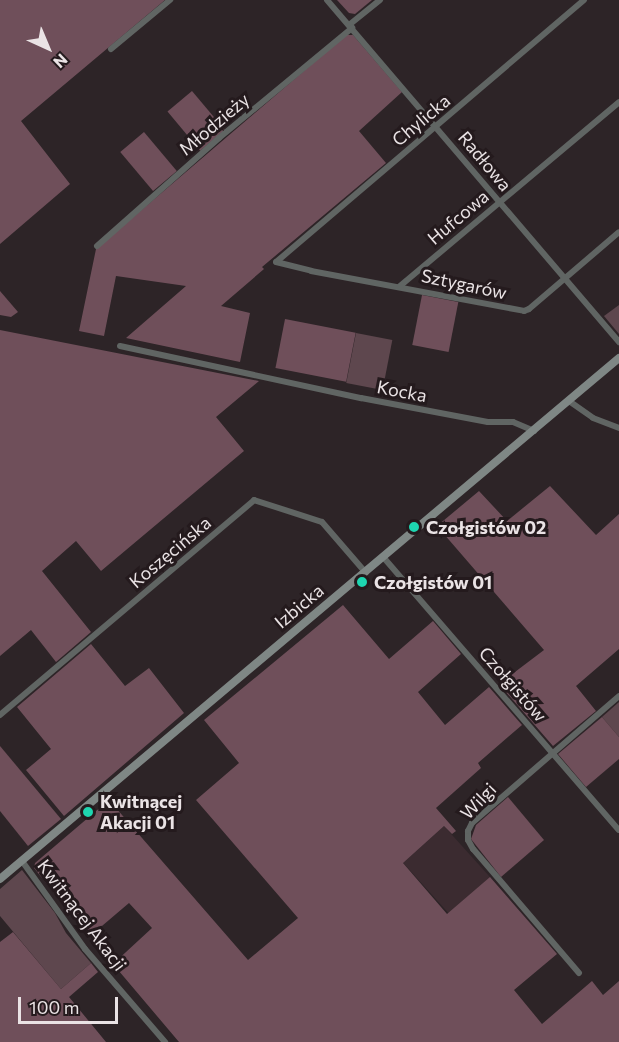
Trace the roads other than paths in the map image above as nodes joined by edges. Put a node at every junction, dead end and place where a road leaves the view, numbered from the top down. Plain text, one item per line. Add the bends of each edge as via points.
1 (170, 0) edge
2 (327, 0) edge
3 (380, 0) edge
4 (584, 0) edge
5 (350, 26) junction
6 (111, 49) dead end
7 (619, 102) edge
8 (437, 127) junction
9 (500, 201) junction
10 (619, 232) edge
11 (98, 246) dead end
12 (276, 262) joint
13 (565, 279) junction
14 (400, 286) junction
15 (619, 342) edge
16 (120, 346) dead end
17 (619, 358) edge
18 (569, 401) junction
19 (619, 428) edge
20 (534, 431) junction
21 (384, 558) junction
22 (366, 573) junction
23 (619, 696) edge
24 (0, 715) edge
25 (553, 752) junction
26 (619, 830) edge
27 (22, 861) junction
28 (0, 879) edge
29 (579, 973) dead end
30 (165, 1042) edge

1 - 6 street
2 - 5 street, Radłowa
3 - 5 street, Młodzieży
4 - 8 street, Chylicka
5 - 8 street, Radłowa
5 - 11 street, Młodzieży
7 - 9 street, Hufcowa
8 - 9 street, Radłowa
8 - 12 street, Chylicka
9 - 13 street, Radłowa
9 - 14 street, Hufcowa
10 - 13 street, Sztygarów
12 - 14 street, Sztygarów
13 - 14 street, Sztygarów via 524,311
13 - 15 street, Radłowa
16 - 20 street, Kocka via 488,422 513,422
17 - 18 street, Izbicka
18 - 19 street via 593,418
18 - 20 street, Izbicka
20 - 21 street, Izbicka
21 - 22 street, Izbicka
21 - 25 street, Czołgistów
22 - 24 street, Koszęcińska via 322,522 254,500
22 - 27 street, Izbicka
23 - 25 street, Wilgi
25 - 26 street, Czołgistów
25 - 29 street, Wilgi via 472,824 468,840
27 - 28 street, Izbicka
27 - 30 street, Kwitnącej Akacji via 85,949

